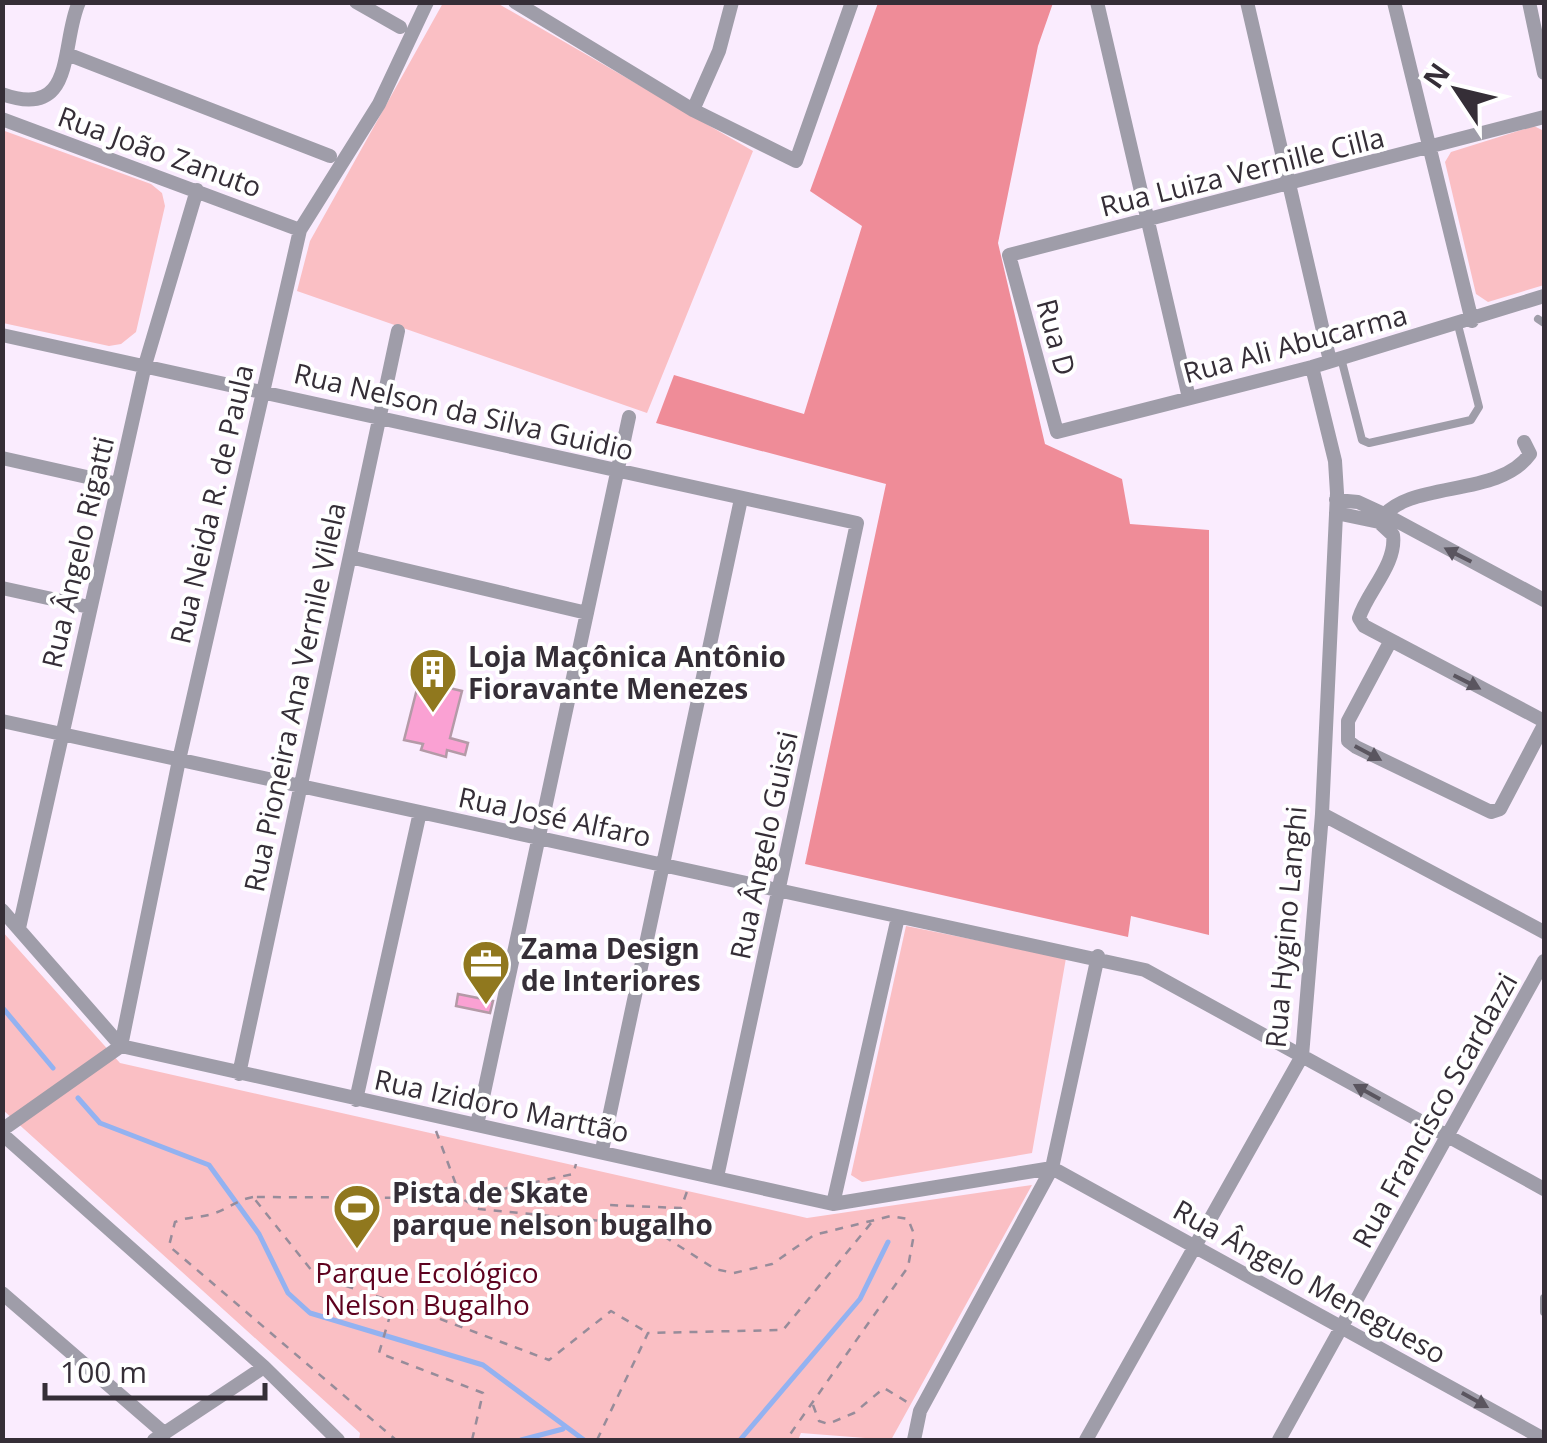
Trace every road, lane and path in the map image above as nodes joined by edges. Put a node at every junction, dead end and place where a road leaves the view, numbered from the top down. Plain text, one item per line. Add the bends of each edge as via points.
1 (79, 2) edge
2 (356, 2) edge
3 (427, 2) edge
4 (516, 2) edge
5 (732, 2) edge
6 (852, 2) edge
7 (1097, 2) edge
8 (1247, 2) edge
9 (1394, 2) edge
10 (1528, 2) edge
11 (400, 28) dead end
12 (67, 54) junction
13 (1544, 74) edge
14 (2, 94) edge
15 (692, 110) junction
16 (1544, 117) edge
17 (2, 119) edge
18 (1428, 149) junction
19 (330, 156) dead end
20 (1290, 186) junction
21 (197, 190) junction
22 (1146, 221) junction
23 (300, 230) junction
24 (1010, 255) joint
25 (1544, 296) edge
26 (1465, 323) junction
27 (398, 331) dead end
28 (2, 335) edge
29 (1335, 359) junction
30 (145, 365) junction
31 (1312, 367) junction
32 (262, 392) junction
33 (1189, 398) junction
34 (629, 417) dead end
35 (380, 418) junction
36 (1057, 432) joint
37 (1524, 442) dead end
38 (2, 458) edge
39 (617, 471) junction
40 (118, 484) junction
41 (741, 499) junction
42 (1336, 507) junction
43 (1381, 518) junction
44 (857, 523) joint
45 (350, 557) junction
46 (2, 588) edge
47 (1544, 600) edge
48 (90, 607) junction
49 (587, 613) junction
50 (1390, 642) junction
51 (2, 722) edge
52 (1544, 723) edge
53 (62, 734) junction
54 (179, 760) junction
55 (300, 786) junction
56 (420, 812) junction
57 (1322, 814) junction
58 (538, 838) junction
59 (663, 865) junction
60 (780, 891) junction
61 (2, 910) edge
62 (898, 918) junction
63 (19, 928) junction
64 (1544, 932) edge
65 (1098, 956) junction
66 (1544, 961) edge
67 (121, 1046) junction
68 (1302, 1056) junction
69 (239, 1074) junction
70 (356, 1100) junction
71 (431, 1116) junction
72 (477, 1125) junction
73 (2, 1132) edge
74 (1448, 1136) junction
75 (581, 1146) junction
76 (602, 1150) junction
77 (1052, 1168) junction
78 (694, 1172) junction
79 (716, 1176) junction
80 (1544, 1188) edge
81 (253, 1197) junction
82 (461, 1198) junction
83 (833, 1204) junction
84 (602, 1221) junction
85 (873, 1221) junction
86 (1195, 1247) junction
87 (2, 1293) edge
88 (1544, 1298) edge
89 (394, 1302) junction
90 (1544, 1312) edge
91 (1342, 1328) junction
92 (648, 1333) junction
93 (264, 1367) junction
94 (813, 1405) junction
95 (920, 1412) junction
96 (1540, 1435) edge
97 (159, 1437) edge
98 (338, 1440) edge
99 (396, 1440) edge
100 (472, 1440) edge
101 (597, 1440) edge
102 (786, 1440) edge
103 (914, 1440) edge
104 (1086, 1440) edge
105 (1279, 1440) edge

1 - 12 street
2 - 11 street
3 - 23 street, Rua Neida R. de Paula via 379,104
4 - 15 street
5 - 15 street
6 - 15 street via 796,160
7 - 22 street
8 - 20 street
9 - 18 street
10 - 13 street
12 - 14 street via 62,77 49,93 30,100
12 - 19 street
16 - 18 street, Rua Luiza Vernille Cilla
17 - 21 street, Rua João Zanuto
18 - 20 street, Rua Luiza Vernille Cilla
18 - 26 street
20 - 22 street, Rua Luiza Vernille Cilla
20 - 29 street
21 - 23 street, Rua João Zanuto
21 - 30 street, Rua Ângelo Rigatti
22 - 24 street, Rua Luiza Vernille Cilla
22 - 33 street
23 - 32 street, Rua Neida R. de Paula
24 - 36 street, Rua D
25 - 26 street, Rua Ali Abucarma
26 - 29 street, Rua Ali Abucarma
26 - 29 lane via 1479,407 1471,420 1362,440
27 - 35 street, Rua Pioneira Ana Vernile Vilela
28 - 30 street, Rua Nelson da Silva Guidio
29 - 31 street, Rua Ali Abucarma
30 - 32 street, Rua Nelson da Silva Guidio
30 - 40 street, Rua Ângelo Rigatti
31 - 33 street, Rua Ali Abucarma
31 - 42 street, Rua Hygino Langhi via 1335,461
32 - 35 street, Rua Nelson da Silva Guidio
32 - 54 street, Rua Neida R. de Paula
33 - 36 street, Rua Ali Abucarma
34 - 39 street
35 - 39 street, Rua Nelson da Silva Guidio
35 - 45 street, Rua Pioneira Ana Vernile Vilela
37 - 43 street via 1530,454 1517,472 1408,502
38 - 40 street
39 - 41 street, Rua Nelson da Silva Guidio
39 - 49 street
40 - 48 street, Rua Ângelo Rigatti
41 - 44 street, Rua Nelson da Silva Guidio
41 - 59 street
42 - 43 street via 1358,502
42 - 57 street, Rua Hygino Langhi
47 -> 43 street
43 - 50 street via 1394,545 1359,618
44 - 60 street, Rua Ângelo Guissi
45 - 49 street
45 - 55 street, Rua Pioneira Ana Vernile Vilela
46 - 48 street
48 - 53 street, Rua Ângelo Rigatti
49 - 58 street
50 -> 52 street
50 -> 52 street via 1348,721 1348,741 1356,747 1491,812 1500,809
51 - 53 street, Rua José Alfaro
53 - 54 street, Rua José Alfaro
53 - 63 street, Rua Ângelo Rigatti
54 - 55 street, Rua José Alfaro
54 - 67 street, Rua Neida R. de Paula
55 - 56 street, Rua José Alfaro
55 - 69 street, Rua Pioneira Ana Vernile Vilela
56 - 58 street, Rua José Alfaro
56 - 70 street
57 - 64 street
57 - 68 street, Rua Hygino Langhi
58 - 59 street, Rua José Alfaro
58 - 72 street
59 - 60 street, Rua José Alfaro
59 - 76 street
60 - 62 street, Rua José Alfaro
60 - 79 street, Rua Ângelo Guissi
61 - 63 street
62 - 65 street, Rua José Alfaro
62 - 83 street
63 - 67 street
65 - 68 street, Rua José Alfaro via 1146,970
65 - 77 street
66 - 74 street, Rua Francisco Scardazzi
67 - 69 street, Rua Izidoro Marttão
67 - 73 street
74 -> 68 street, Rua José Alfaro
68 - 86 street, Rua Hygino Langhi
69 - 70 street, Rua Izidoro Marttão
70 - 71 street, Rua Izidoro Marttão
71 - 72 street, Rua Izidoro Marttão
71 - 82 path
72 - 75 street, Rua Izidoro Marttão
73 - 93 street
74 - 80 street, Rua José Alfaro
74 - 91 street, Rua Francisco Scardazzi
75 - 76 street, Rua Izidoro Marttão
75 - 82 path via 573,1174
76 - 78 street, Rua Izidoro Marttão
77 - 83 street, Rua Izidoro Marttão
77 - 86 street, Rua Ângelo Menegueso
77 - 95 street
78 - 79 street, Rua Izidoro Marttão
78 - 84 path via 680,1208 608,1205
79 - 83 street, Rua Izidoro Marttão
81 - 82 path
81 - 89 path via 316,1276
81 - 99 path via 175,1222 169,1246
82 - 84 path via 479,1209
84 - 85 path via 662,1236 734,1273 772,1264 814,1235
85 - 92 path via 784,1330
85 - 94 path via 908,1220 914,1234 908,1267
86 - 91 street, Rua Ângelo Menegueso
86 - 104 street, Rua Hygino Langhi
87 - 97 street
88 - 90 lane
89 - 92 path via 549,1360 611,1312
89 - 100 path via 379,1353 483,1393
91 -> 96 street, Rua Ângelo Menegueso
91 - 105 street, Rua Francisco Scardazzi
92 - 101 path
93 - 97 street
93 - 98 street
94 - 95 path via 819,1421 828,1424 884,1388
94 - 102 path
95 - 103 street

